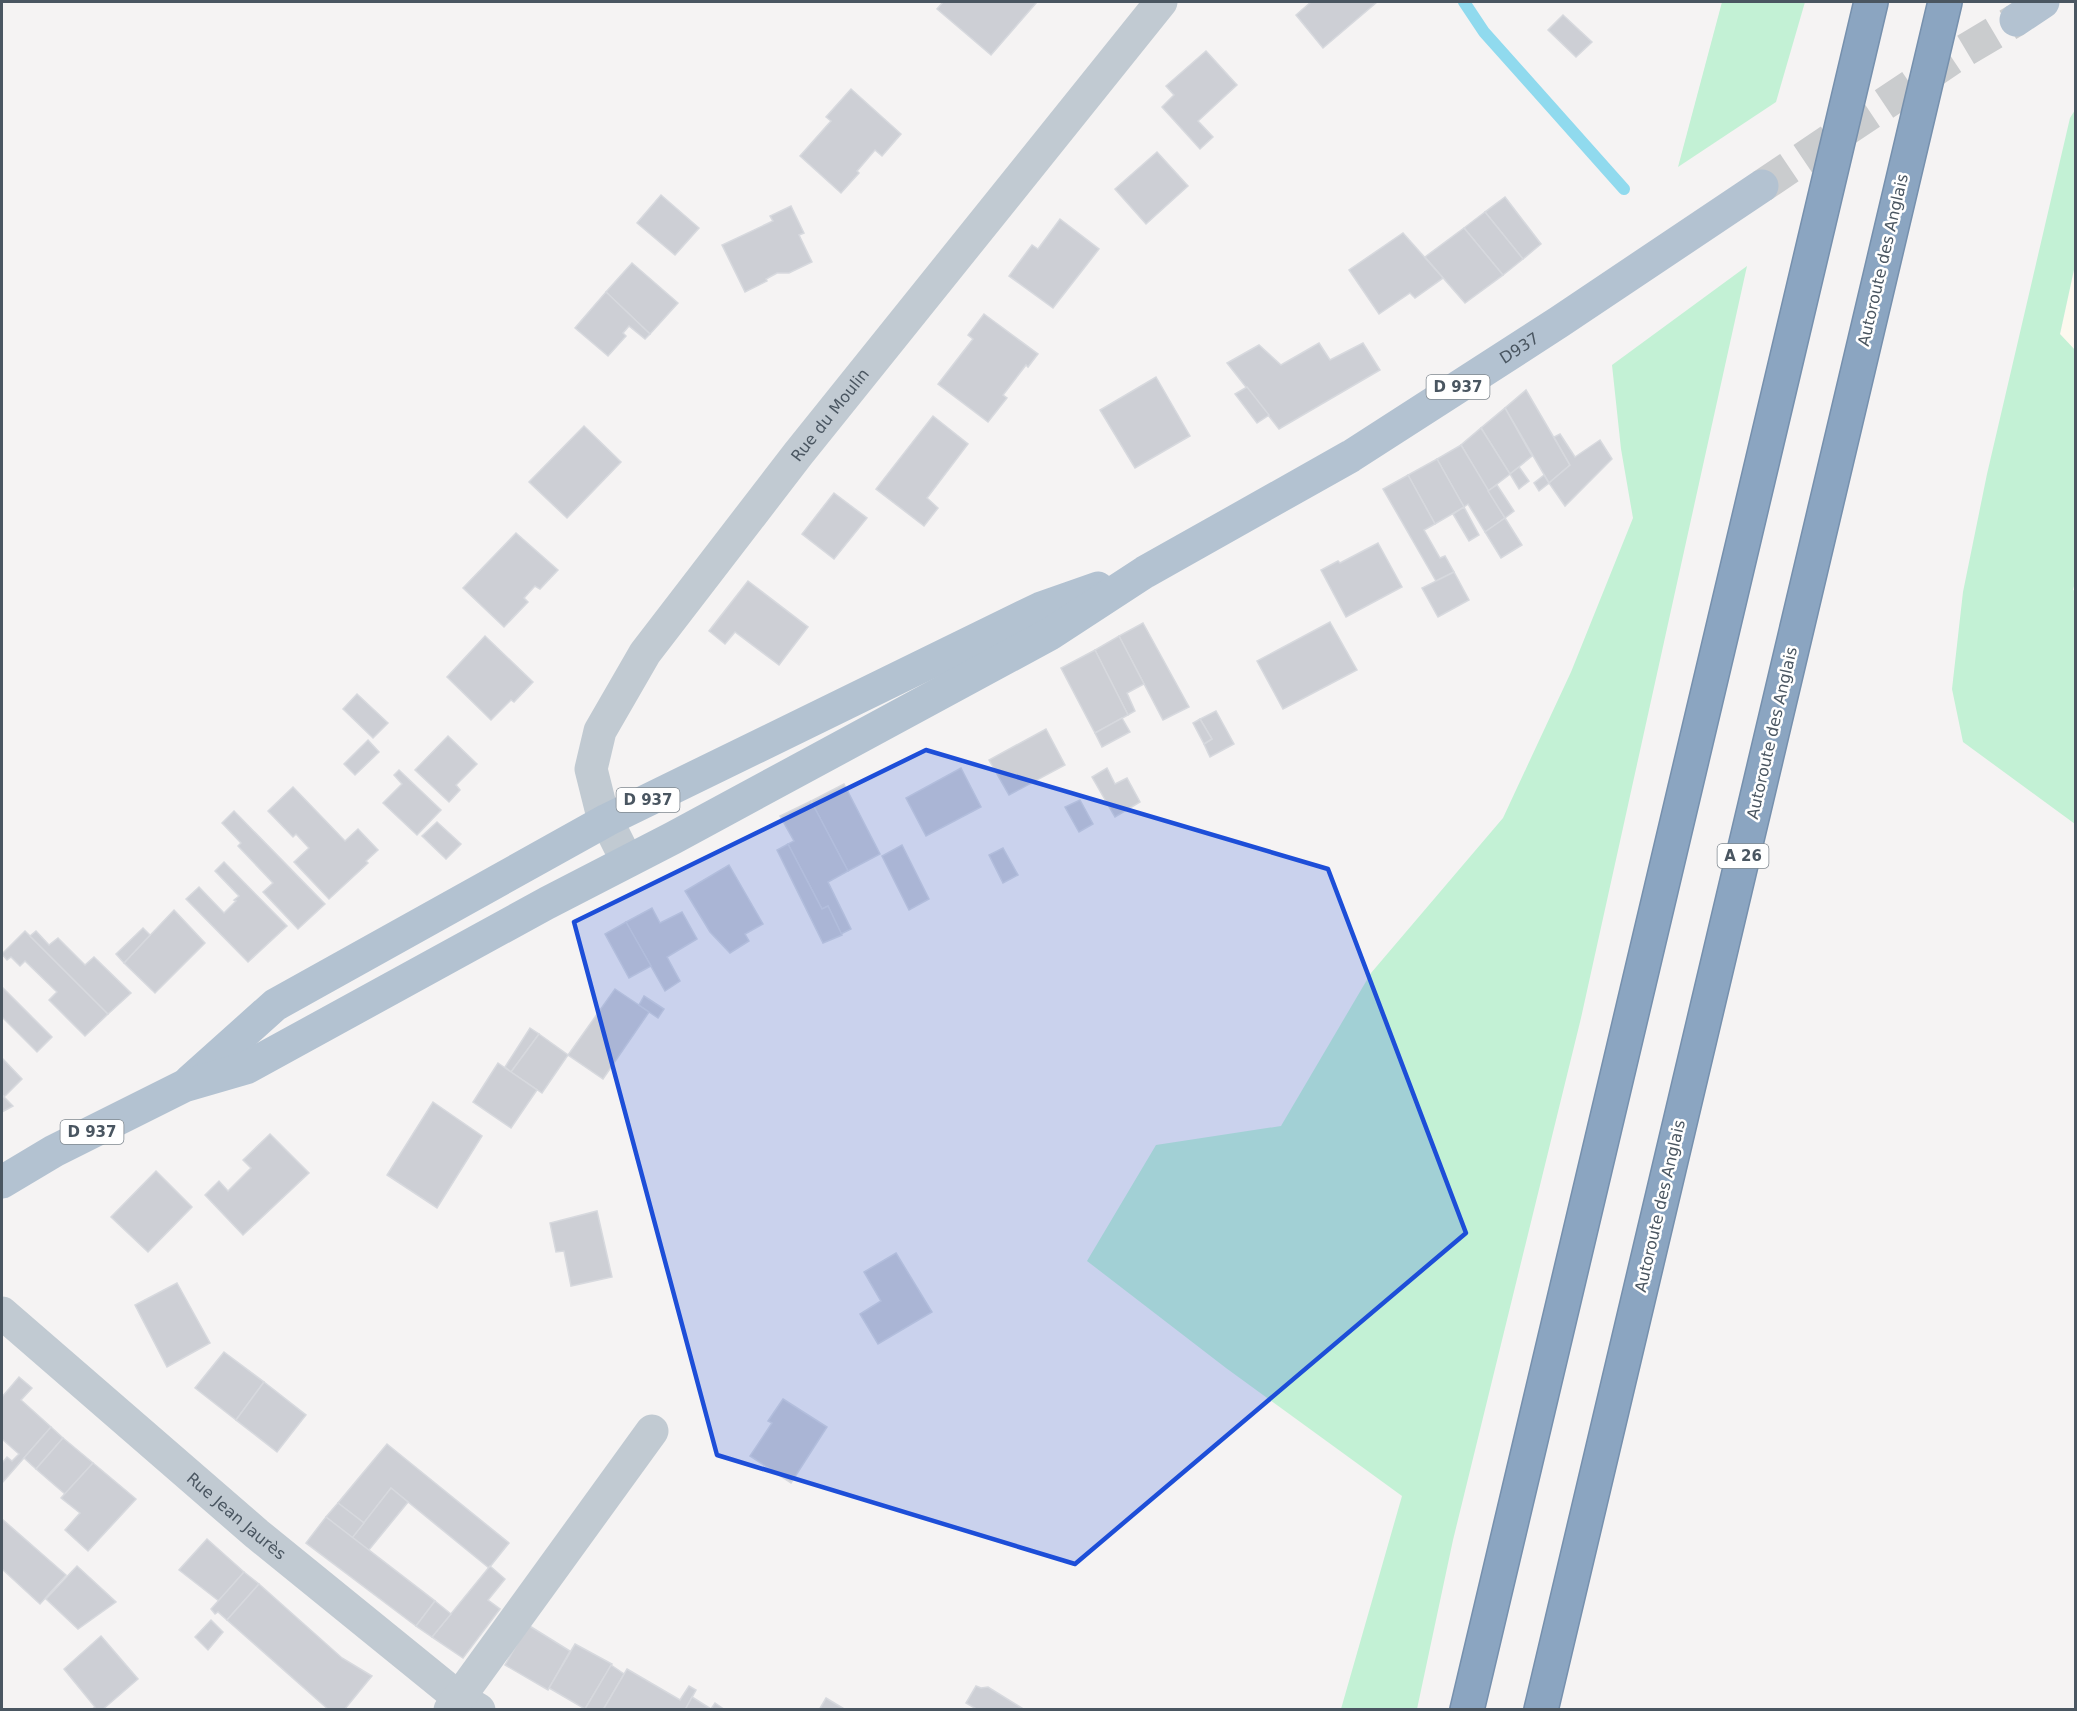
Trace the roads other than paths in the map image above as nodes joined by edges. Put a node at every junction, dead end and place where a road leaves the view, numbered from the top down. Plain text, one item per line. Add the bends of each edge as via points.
1 (1161, 2) edge
2 (1871, 2) edge
3 (1945, 2) edge
4 (2043, 2) edge
5 (2016, 20) tunnel mouth
6 (1762, 186) tunnel mouth
7 (1145, 572) junction
8 (607, 820) junction
9 (627, 861) junction
10 (184, 1086) junction
11 (2, 1182) edge
12 (2, 1313) edge
13 (652, 1431) dead end
14 (463, 1706) edge
15 (1467, 1710) edge
16 (1541, 1710) edge

1 - 8 street, Rue du Moulin via 798,454 645,653 600,731 591,769
2 - 15 highway
3 - 16 highway, Autoroute des Anglais / A 26
4 - 5 main road
6 - 7 main road, D937 / D 937 via 1351,456
7 - 8 main road, D 937 via 1041,608
7 - 9 main road, D 937 via 1050,634
8 - 9 street, Rue du Moulin
8 - 10 main road, D 937 via 275,1005
9 - 10 main road, D 937 via 246,1068
10 - 11 main road, D 937 via 54,1151
12 - 14 street, Rue Jean Jaurès
13 - 14 street

